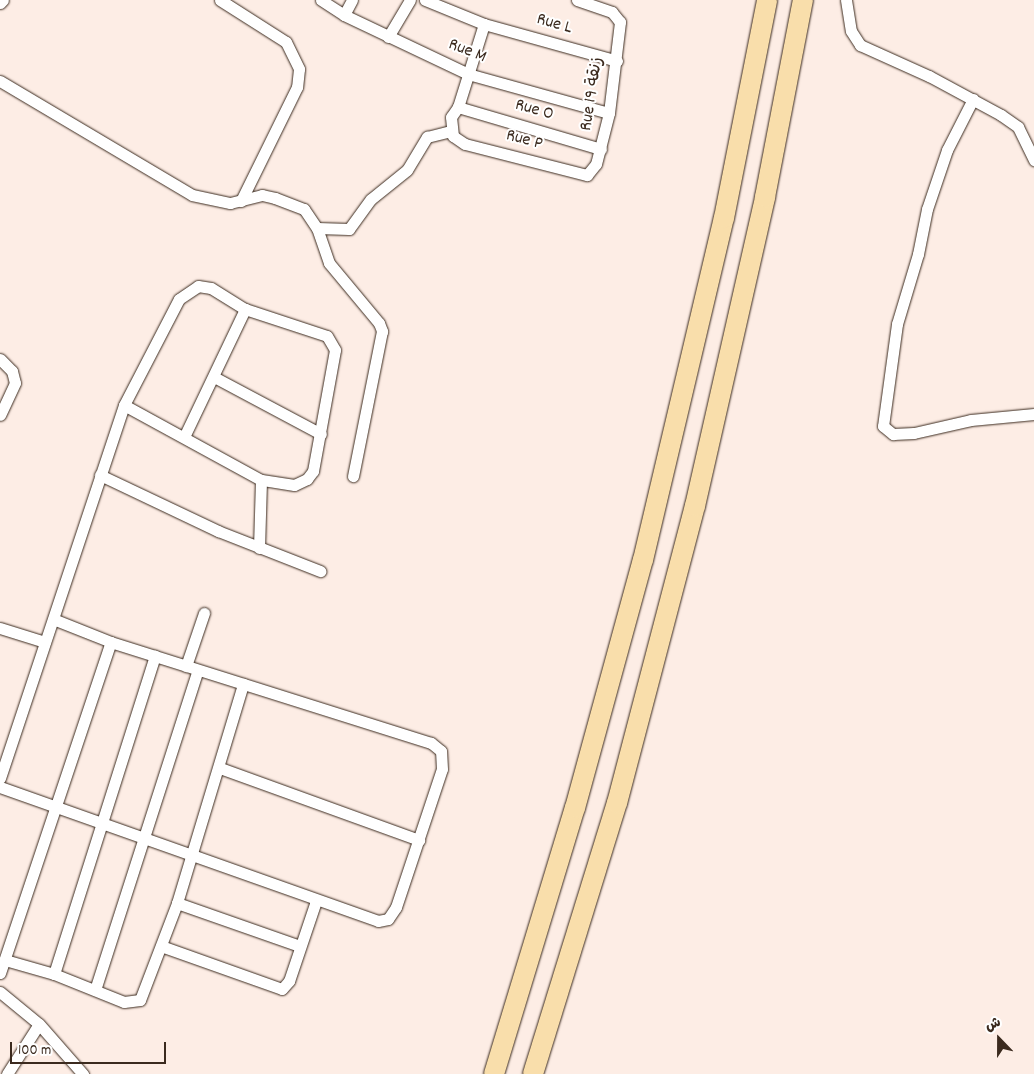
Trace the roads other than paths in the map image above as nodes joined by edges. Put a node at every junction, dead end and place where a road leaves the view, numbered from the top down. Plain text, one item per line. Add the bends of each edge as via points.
1 (3, 0) edge
2 (220, 0) edge
3 (321, 0) edge
4 (352, 0) edge
5 (410, 0) edge
6 (425, 0) edge
7 (577, 0) edge
8 (767, 0) edge
9 (803, 0) edge
10 (846, 0) edge
11 (0, 3) edge
12 (455, 5) edge
13 (344, 15) junction
14 (484, 24) junction
15 (388, 37) junction
16 (617, 61) junction
17 (468, 74) junction
18 (0, 81) edge
19 (972, 99) junction
20 (458, 107) junction
21 (609, 113) junction
22 (451, 131) junction
23 (601, 149) junction
24 (1034, 160) edge
25 (573, 172) joint
26 (240, 201) junction
27 (317, 228) junction
28 (245, 309) junction
29 (0, 360) edge
30 (214, 377) junction
31 (124, 405) junction
32 (0, 414) edge
33 (1034, 414) edge
34 (321, 434) junction
35 (184, 437) junction
36 (100, 475) junction
37 (353, 476) dead end
38 (261, 480) junction
39 (258, 548) junction
40 (320, 571) dead end
41 (204, 613) dead end
42 (53, 618) junction
43 (0, 628) edge
44 (45, 642) junction
45 (111, 642) junction
46 (155, 656) junction
47 (186, 666) junction
48 (198, 670) junction
49 (243, 684) junction
50 (220, 768) junction
51 (0, 778) edge
52 (0, 786) edge
53 (58, 808) junction
54 (104, 824) junction
55 (145, 839) junction
56 (419, 840) junction
57 (192, 853) junction
58 (316, 901) junction
59 (177, 903) junction
60 (161, 946) junction
61 (300, 946) junction
62 (5, 960) junction
63 (0, 973) edge
64 (54, 974) junction
65 (95, 990) junction
66 (0, 992) edge
67 (39, 1024) junction
68 (6, 1074) edge
69 (83, 1074) edge
70 (494, 1074) edge
71 (533, 1074) edge

1 - 11 street
2 - 26 street via 286,42 299,70 297,87
3 - 13 street, Rue M
4 - 13 street
5 - 15 street
6 - 12 street, Rue L
7 - 16 street, Rue 19 زنقة via 615,15 620,22
8 - 70 highway via 724,218 643,560 575,808
9 - 71 highway via 765,197 695,506 617,803
10 - 19 street via 851,31 860,45
12 - 14 street, Rue L
13 - 15 street, Rue M
14 - 16 street, Rue L
14 - 17 street
15 - 17 street, Rue M
16 - 21 street, Rue 19 زنقة
17 - 20 street
17 - 21 street, Rue M
18 - 26 street via 192,195 214,202
19 - 24 street via 1018,127
19 - 33 street via 947,150 927,209 918,254 897,324 883,426 893,434 914,433 972,420
20 - 22 street via 451,118
20 - 23 street, Rue O
21 - 23 street, Rue 19 زنقة
22 - 25 street, Rue P via 456,140 465,144
22 - 27 street via 427,137 410,166 371,199 349,228
23 - 25 street, Rue 19 زنقة via 591,173
26 - 27 street via 262,195 291,203 304,208
27 - 37 street via 329,263 379,323 382,331
28 - 30 street
28 - 31 street via 211,288 198,286 185,292
28 - 34 street via 330,339 334,357
29 - 32 street via 15,376 14,392
30 - 34 street
30 - 35 street
31 - 35 street
31 - 36 street
34 - 38 street via 313,471 307,479 288,485
35 - 38 street
36 - 39 street
36 - 42 street
38 - 39 street
39 - 40 street
41 - 47 street
42 - 44 street
42 - 45 street
43 - 44 street
44 - 51 street
45 - 46 street
45 - 53 street
46 - 47 street
46 - 54 street
47 - 48 street
48 - 49 street
48 - 55 street
49 - 50 street
49 - 56 street via 425,740 438,748 443,759 442,769
50 - 56 street
50 - 57 street
52 - 53 street
53 - 54 street
53 - 62 street
54 - 55 street
54 - 64 street
55 - 57 street
55 - 65 street
56 - 58 street via 396,907 388,919 378,921
57 - 58 street
57 - 59 street
58 - 61 street
59 - 60 street
59 - 61 street
60 - 61 street via 279,989 289,981
60 - 65 street via 140,1000 124,1002
62 - 63 street
62 - 64 street
64 - 65 street
66 - 67 street
67 - 68 street
67 - 69 street

